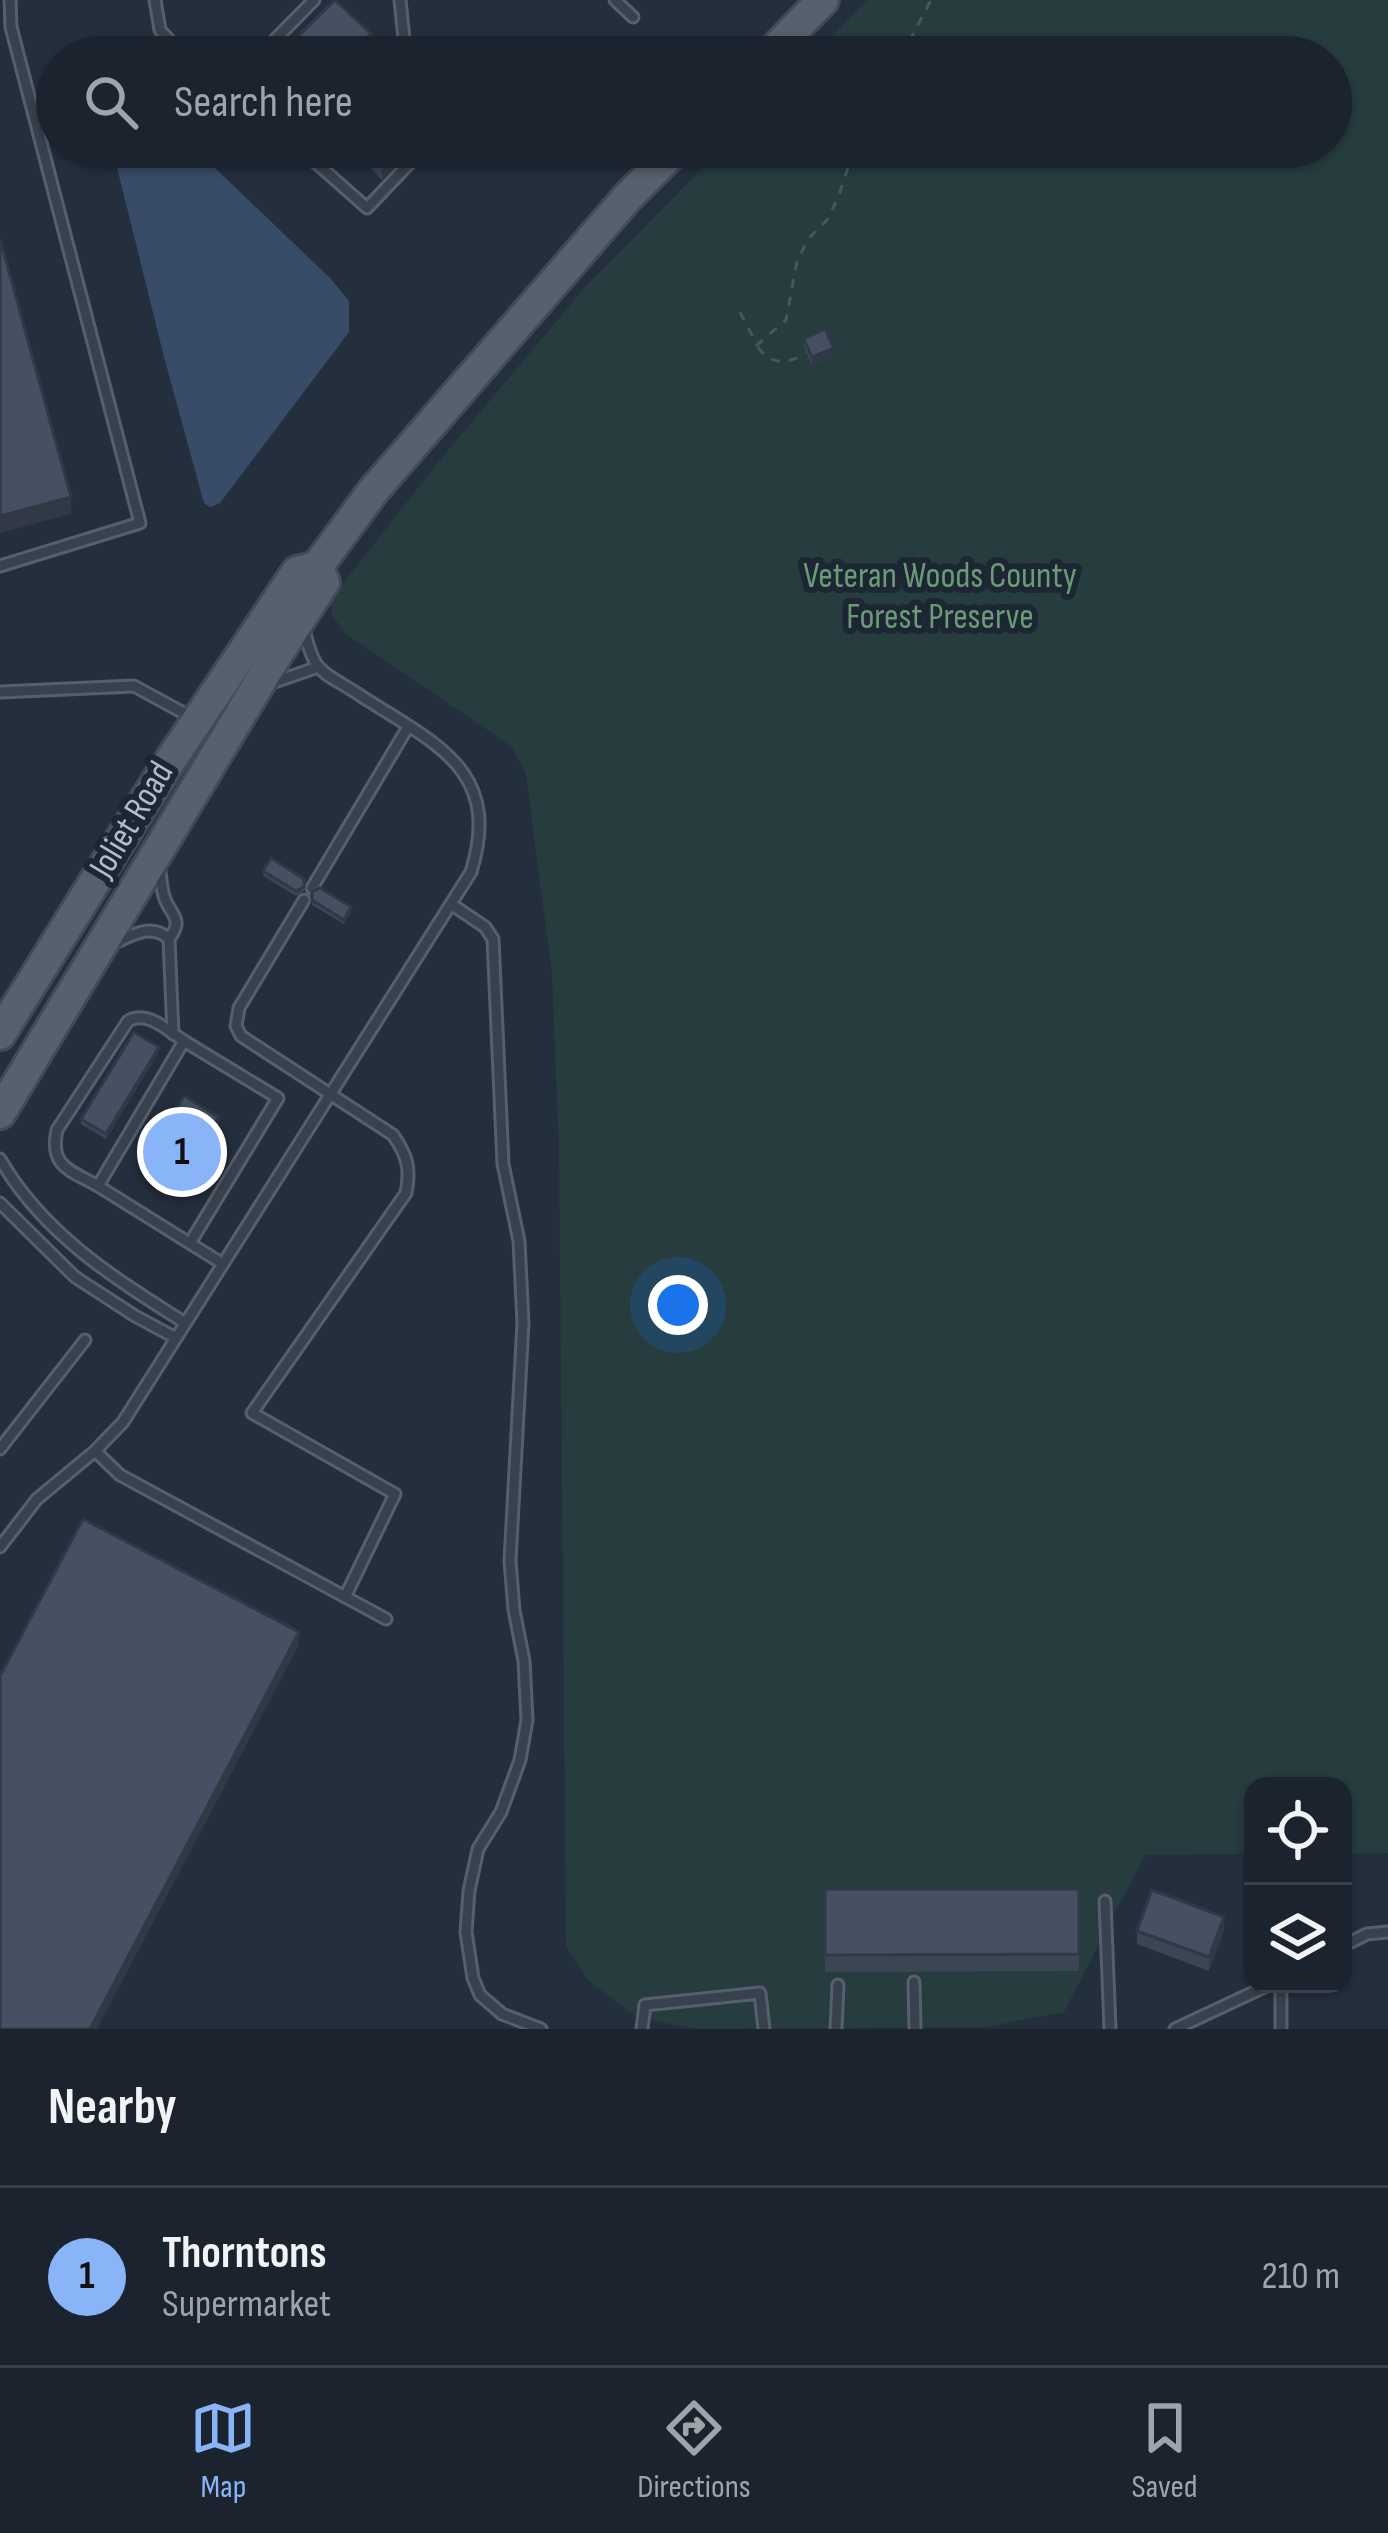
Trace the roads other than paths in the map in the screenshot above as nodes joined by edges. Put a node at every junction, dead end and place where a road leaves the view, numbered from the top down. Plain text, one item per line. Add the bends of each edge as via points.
1 (10, 0) edge
2 (155, 0) edge
3 (314, 0) edge
4 (400, 0) edge
5 (615, 0) edge
6 (823, 0) edge
7 (633, 17) dead end
8 (166, 36) edge
9 (279, 36) edge
10 (404, 36) edge
11 (788, 36) edge
12 (36, 122) edge
13 (48, 168) edge
14 (322, 168) edge
15 (404, 168) edge
16 (657, 168) edge
17 (0, 566) edge
18 (317, 567) junction
19 (301, 618) junction
20 (318, 667) junction
21 (256, 689) junction
22 (0, 692) edge
23 (196, 720) junction
24 (408, 727) junction
25 (159, 852) junction
26 (311, 888) edge
27 (304, 900) dead end
28 (451, 904) junction
29 (169, 939) junction
30 (101, 949) junction
31 (0, 1034) edge
32 (173, 1034) junction
33 (184, 1041) junction
34 (330, 1095) junction
35 (0, 1113) edge
36 (0, 1159) edge
37 (98, 1186) junction
38 (0, 1203) edge
39 (190, 1244) junction
40 (223, 1264) junction
41 (185, 1323) junction
42 (176, 1338) junction
43 (85, 1340) dead end
44 (0, 1449) edge
45 (95, 1451) junction
46 (1, 1544) edge
47 (345, 1597) junction
48 (386, 1619) dead end
49 (1105, 1901) dead end
50 (1388, 1932) edge
51 (1352, 1942) edge
52 (914, 1982) dead end
53 (838, 1985) dead end
54 (1252, 1993) edge
55 (1280, 1993) edge
56 (542, 2029) edge
57 (643, 2029) edge
58 (764, 2029) edge
59 (836, 2029) edge
60 (915, 2029) edge
61 (1110, 2029) edge
62 (1175, 2029) edge
63 (1282, 2029) edge

1 - 12 lane
2 - 8 lane
3 - 9 lane
4 - 10 lane
5 - 7 lane
6 - 11 main road
13 - 17 lane via 140,523
14 - 15 lane via 367,208
16 - 18 main road, Joliet Road via 374,490
18 - 19 main road, Joliet Road via 324,582
18 - 23 main road, Joliet Road via 297,572
19 - 20 lane
19 - 21 main road, Joliet Road
20 - 21 lane
20 - 24 lane
21 - 25 main road, Joliet Road
22 - 23 lane via 134,686
23 - 31 main road, Joliet Road
24 - 26 lane
24 - 28 lane via 452,757 480,812 481,843
25 - 29 lane via 176,921
25 - 30 main road, Joliet Road
27 - 34 lane via 236,1026
28 - 34 lane
28 - 56 lane via 493,939 503,1164 519,1241 523,1323 510,1561 527,1720 501,1812 478,1849 466,1932 480,1995 502,2014
29 - 30 lane via 144,931
29 - 32 lane
30 - 35 main road, Joliet Road
32 - 33 lane
32 - 37 lane via 147,1017 128,1022 57,1130 58,1162
33 - 37 lane
33 - 39 lane via 278,1098
34 - 40 lane
34 - 47 lane via 393,1135 406,1155 406,1193 252,1413 395,1494
36 - 41 lane via 62,1236
37 - 39 lane
38 - 42 lane via 75,1277
39 - 40 lane
40 - 41 lane
41 - 42 lane
42 - 45 lane
43 - 44 lane
45 - 46 lane via 37,1499
45 - 47 lane via 120,1475
47 - 48 lane
49 - 61 lane
50 - 51 lane
52 - 60 lane
53 - 59 lane
54 - 62 lane
55 - 63 lane
57 - 58 lane via 645,2006 760,1994

